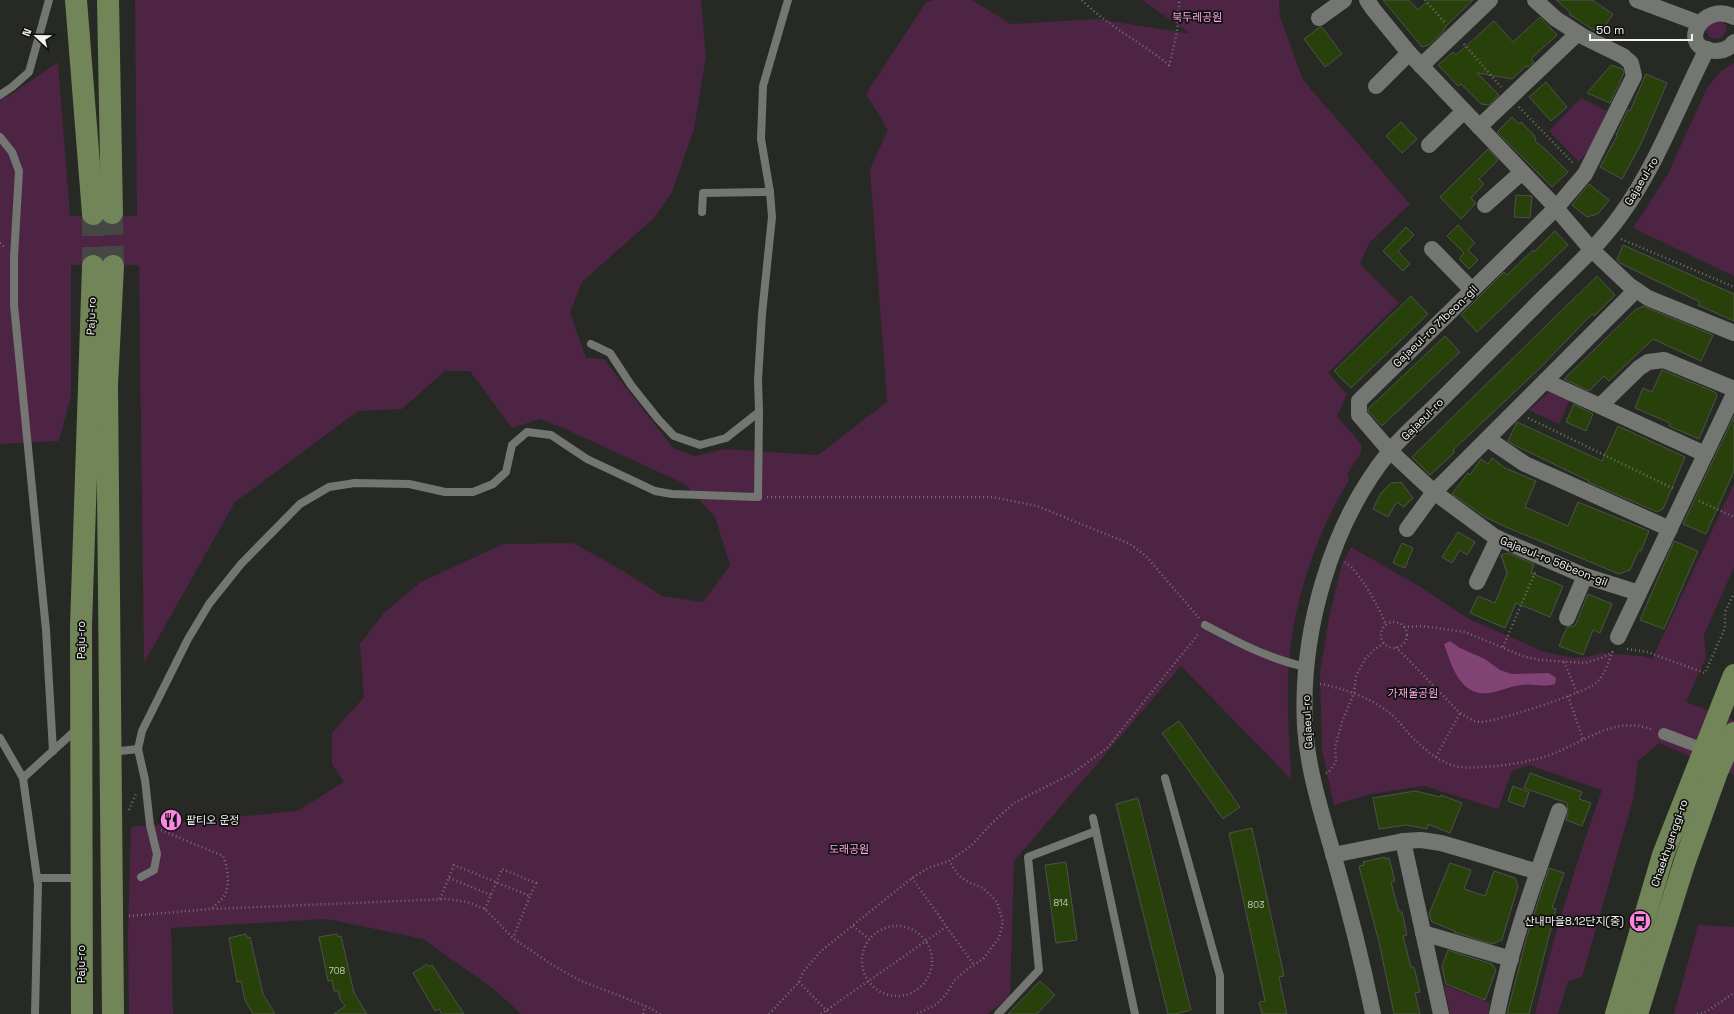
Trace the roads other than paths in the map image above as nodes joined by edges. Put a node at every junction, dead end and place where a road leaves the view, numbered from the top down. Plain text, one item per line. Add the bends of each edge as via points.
1 (49, 0) edge
2 (76, 0) edge
3 (108, 0) edge
4 (788, 0) edge
5 (1344, 0) edge
6 (1367, 0) edge
7 (1490, 0) edge
8 (1535, 0) edge
9 (1638, 0) edge
10 (1728, 8) edge
11 (1319, 18) dead end
12 (1696, 22) junction
13 (1578, 33) junction
14 (1734, 42) edge
15 (1707, 49) junction
16 (1410, 53) junction
17 (1421, 66) junction
18 (1376, 86) dead end
19 (0, 94) edge
20 (1464, 111) junction
21 (1479, 127) junction
22 (0, 137) edge
23 (1429, 145) dead end
24 (1522, 172) junction
25 (770, 192) junction
26 (1485, 205) dead end
27 (1556, 208) junction
28 (702, 212) dead end
29 (1432, 249) dead end
30 (1591, 249) junction
31 (1472, 290) junction
32 (1636, 290) junction
33 (1734, 334) edge
34 (591, 344) dead end
35 (1546, 381) junction
36 (1734, 389) edge
37 (1734, 394) edge
38 (1600, 406) junction
39 (759, 412) junction
40 (1488, 439) junction
41 (1390, 451) junction
42 (1705, 454) junction
43 (1434, 492) junction
44 (1407, 529) dead end
45 (1670, 529) junction
46 (1498, 538) junction
47 (1585, 576) junction
48 (1477, 582) dead end
49 (1639, 593) junction
50 (1567, 618) dead end
51 (1205, 625) road end
52 (1618, 647) road end
53 (1306, 675) junction
54 (1734, 675) edge
55 (81, 724) junction
56 (1734, 733) edge
57 (1664, 734) road end
58 (0, 738) edge
59 (138, 749) junction
60 (52, 751) junction
61 (112, 752) junction
62 (1734, 760) edge
63 (23, 778) junction
64 (1165, 778) dead end
65 (1559, 811) dead end
66 (1094, 818) dead end
67 (1096, 831) junction
68 (1402, 841) junction
69 (1333, 855) junction
70 (1538, 872) junction
71 (141, 877) dead end
72 (37, 878) junction
73 (70, 878) dead end
74 (1423, 933) junction
75 (1511, 959) junction
76 (81, 990) junction
77 (35, 1014) edge
78 (73, 1014) edge
79 (82, 1014) edge
80 (113, 1014) edge
81 (998, 1014) edge
82 (1135, 1014) edge
83 (1220, 1014) edge
84 (1373, 1014) edge
85 (1441, 1014) edge
86 (1497, 1014) edge
87 (1616, 1014) edge
88 (1637, 1014) edge

1 - 19 lane via 29,72
2 - 3 main road via 103,213
4 - 25 lane via 763,86 761,139
5 - 11 street
6 - 16 street
7 - 17 street
8 - 13 street, Gajaeul-ro 71beon-gil via 1556,19
9 - 12 street
10 - 12 street via 1717,7 1704,11
12 - 15 street via 1696,36 1699,43
13 - 21 street
13 - 27 street, Gajaeul-ro 71beon-gil via 1623,56 1631,63 1634,76 1584,174
14 - 15 street via 1719,51
15 - 30 street, Gajaeul-ro via 1656,158 1620,216
16 - 17 street
16 - 18 street
17 - 20 street
20 - 21 street
20 - 23 street
21 - 24 street
22 - 60 lane via 12,152 19,171 14,305 46,630
24 - 26 street
24 - 27 street
25 - 28 lane via 704,193
25 - 39 lane via 772,217 762,314
27 - 30 street
27 - 31 street, Gajaeul-ro 71beon-gil
29 - 31 street
30 - 32 street
30 - 41 street, Gajaeul-ro
31 - 41 street, Gajaeul-ro 71beon-gil via 1359,401 1359,415
32 - 33 street via 1648,298
32 - 35 street
34 - 39 lane via 610,353 658,420 674,436 700,445 726,438
35 - 38 street
35 - 40 street
36 - 38 street via 1664,360 1648,362
37 - 42 street
38 - 42 street
39 - 59 lane via 758,497 672,494 655,491 587,459 552,435 527,432 512,446 506,472 493,484 473,492 445,492 409,484 355,483 329,487 300,504 241,564 210,604 166,681 142,731
40 - 43 street
40 - 45 street via 1525,464
41 - 43 street, Gajaeul-ro 56beon-gil
41 - 53 street, Gajaeul-ro via 1360,494 1333,555 1310,634
42 - 45 street
43 - 44 street
43 - 46 street, Gajaeul-ro 56beon-gil
45 - 49 street
46 - 47 street, Gajaeul-ro 56beon-gil
46 - 48 street
47 - 49 street, Gajaeul-ro 56beon-gil
47 - 50 street
49 - 52 street
51 - 53 lane via 1249,648 1287,663
53 - 69 street, Gajaeul-ro via 1305,727 1311,775
54 - 87 main road, Chaekhyanggi-ro via 1663,855
55 - 60 lane
55 - 61 main road, Paju-ro via 81,626 103,266
55 - 76 main road, Paju-ro
56 - 88 main road, Chaekhyanggi-ro via 1684,864
57 - 62 street
58 - 63 lane
59 - 61 lane
59 - 71 lane via 146,780 150,825 157,854 154,870
60 - 63 lane
61 - 80 main road, Paju-ro
63 - 72 lane
64 - 83 lane via 1220,976
65 - 70 street
66 - 67 lane
67 - 81 lane via 1028,857 1039,970
67 - 82 lane
68 - 69 street
68 - 70 street via 1441,843
68 - 74 street
69 - 84 street, Gajaeul-ro
70 - 75 street
72 - 73 lane
72 - 77 lane
74 - 75 street
74 - 85 street
75 - 86 street
76 - 78 main road
76 - 79 main road, Paju-ro

